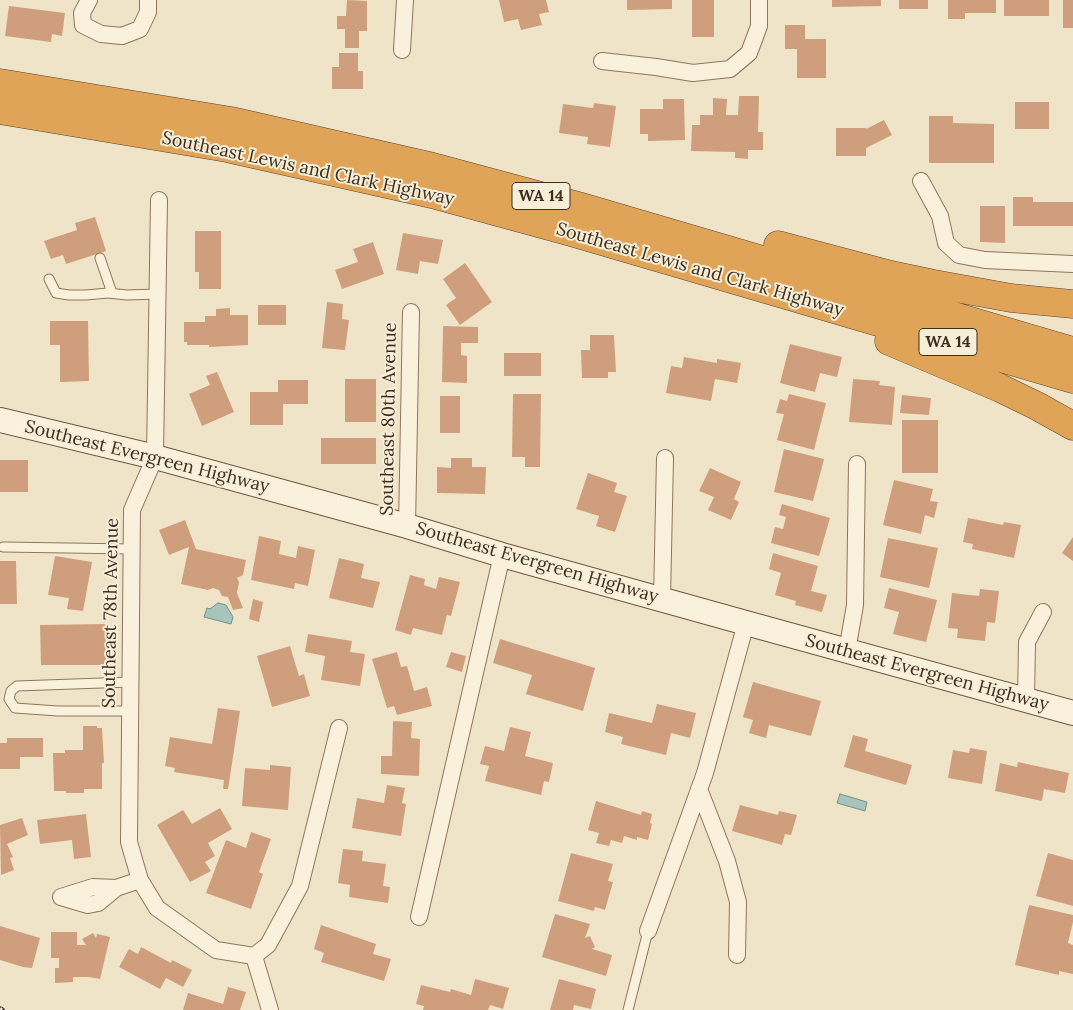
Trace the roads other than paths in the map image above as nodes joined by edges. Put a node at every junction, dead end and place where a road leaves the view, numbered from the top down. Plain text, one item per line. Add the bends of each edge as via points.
1 (89, 0) edge
2 (148, 0) edge
3 (405, 0) edge
4 (759, 0) edge
5 (402, 50) dead end
6 (602, 61) dead end
7 (0, 83) edge
8 (0, 110) edge
9 (921, 182) dead end
10 (159, 200) dead end
11 (578, 206) junction
12 (100, 258) dead end
13 (1073, 264) edge
14 (49, 280) dead end
15 (112, 293) junction
16 (158, 294) junction
17 (1073, 304) edge
18 (824, 306) junction
19 (410, 312) dead end
20 (1073, 351) edge
21 (1073, 379) edge
22 (0, 420) edge
23 (1073, 426) edge
24 (155, 457) junction
25 (664, 458) dead end
26 (856, 464) dead end
27 (407, 526) junction
28 (3, 547) dead end
29 (132, 549) junction
30 (502, 555) junction
31 (662, 599) junction
32 (1043, 612) dead end
33 (746, 623) junction
34 (847, 650) junction
35 (130, 682) junction
36 (1026, 700) junction
37 (130, 711) junction
38 (1073, 713) edge
39 (339, 728) dead end
40 (699, 789) junction
41 (140, 880) junction
42 (116, 888) dead end
43 (419, 917) dead end
44 (648, 931) joint
45 (737, 955) dead end
46 (254, 956) junction
47 (270, 1010) edge
48 (628, 1010) edge

1 - 2 street via 82,13 83,25 101,34 122,36 140,30 148,12
3 - 5 street
4 - 6 street via 759,26 749,53 730,68 693,73
7 - 11 highway, Southeast Lewis and Clark Highway / WA 14 via 240,123 434,166
8 - 18 highway, Southeast Lewis and Clark Highway / WA 14 via 227,148 432,194
9 - 13 street via 940,216 946,243 960,255 985,260
10 - 16 street, Southeast 78th Avenue
11 - 17 highway via 665,214 891,275 994,296
11 - 20 highway, Southeast Lewis and Clark Highway / WA 14
12 - 15 lane
14 - 15 lane via 56,293 86,296
15 - 16 lane
16 - 24 street, Southeast 78th Avenue
18 - 21 highway, Southeast Lewis and Clark Highway / WA 14
18 - 23 highway via 890,341 1000,388
19 - 27 street, Southeast 80th Avenue
22 - 24 street, Southeast Evergreen Highway
24 - 27 street, Southeast Evergreen Highway
24 - 29 street, Southeast 78th Avenue via 132,510
25 - 31 street
26 - 34 street via 855,605
27 - 30 street, Southeast Evergreen Highway
28 - 29 lane
29 - 35 street, Southeast 78th Avenue
30 - 31 street, Southeast Evergreen Highway
30 - 43 street
31 - 33 street, Southeast Evergreen Highway
32 - 36 street via 1027,642
33 - 34 street, Southeast Evergreen Highway
33 - 40 street
34 - 36 street, Southeast Evergreen Highway
35 - 37 street, Southeast 78th Avenue
35 - 37 lane via 17,686 9,699 14,708
36 - 38 street, Southeast Evergreen Highway
37 - 41 street, Southeast 78th Avenue via 129,842
39 - 46 street via 300,886 268,945
40 - 44 street
40 - 45 street via 727,861 738,902
41 - 42 street
41 - 46 street, Southeast 78th Avenue via 157,908 216,950
44 - 48 lane
46 - 47 street

